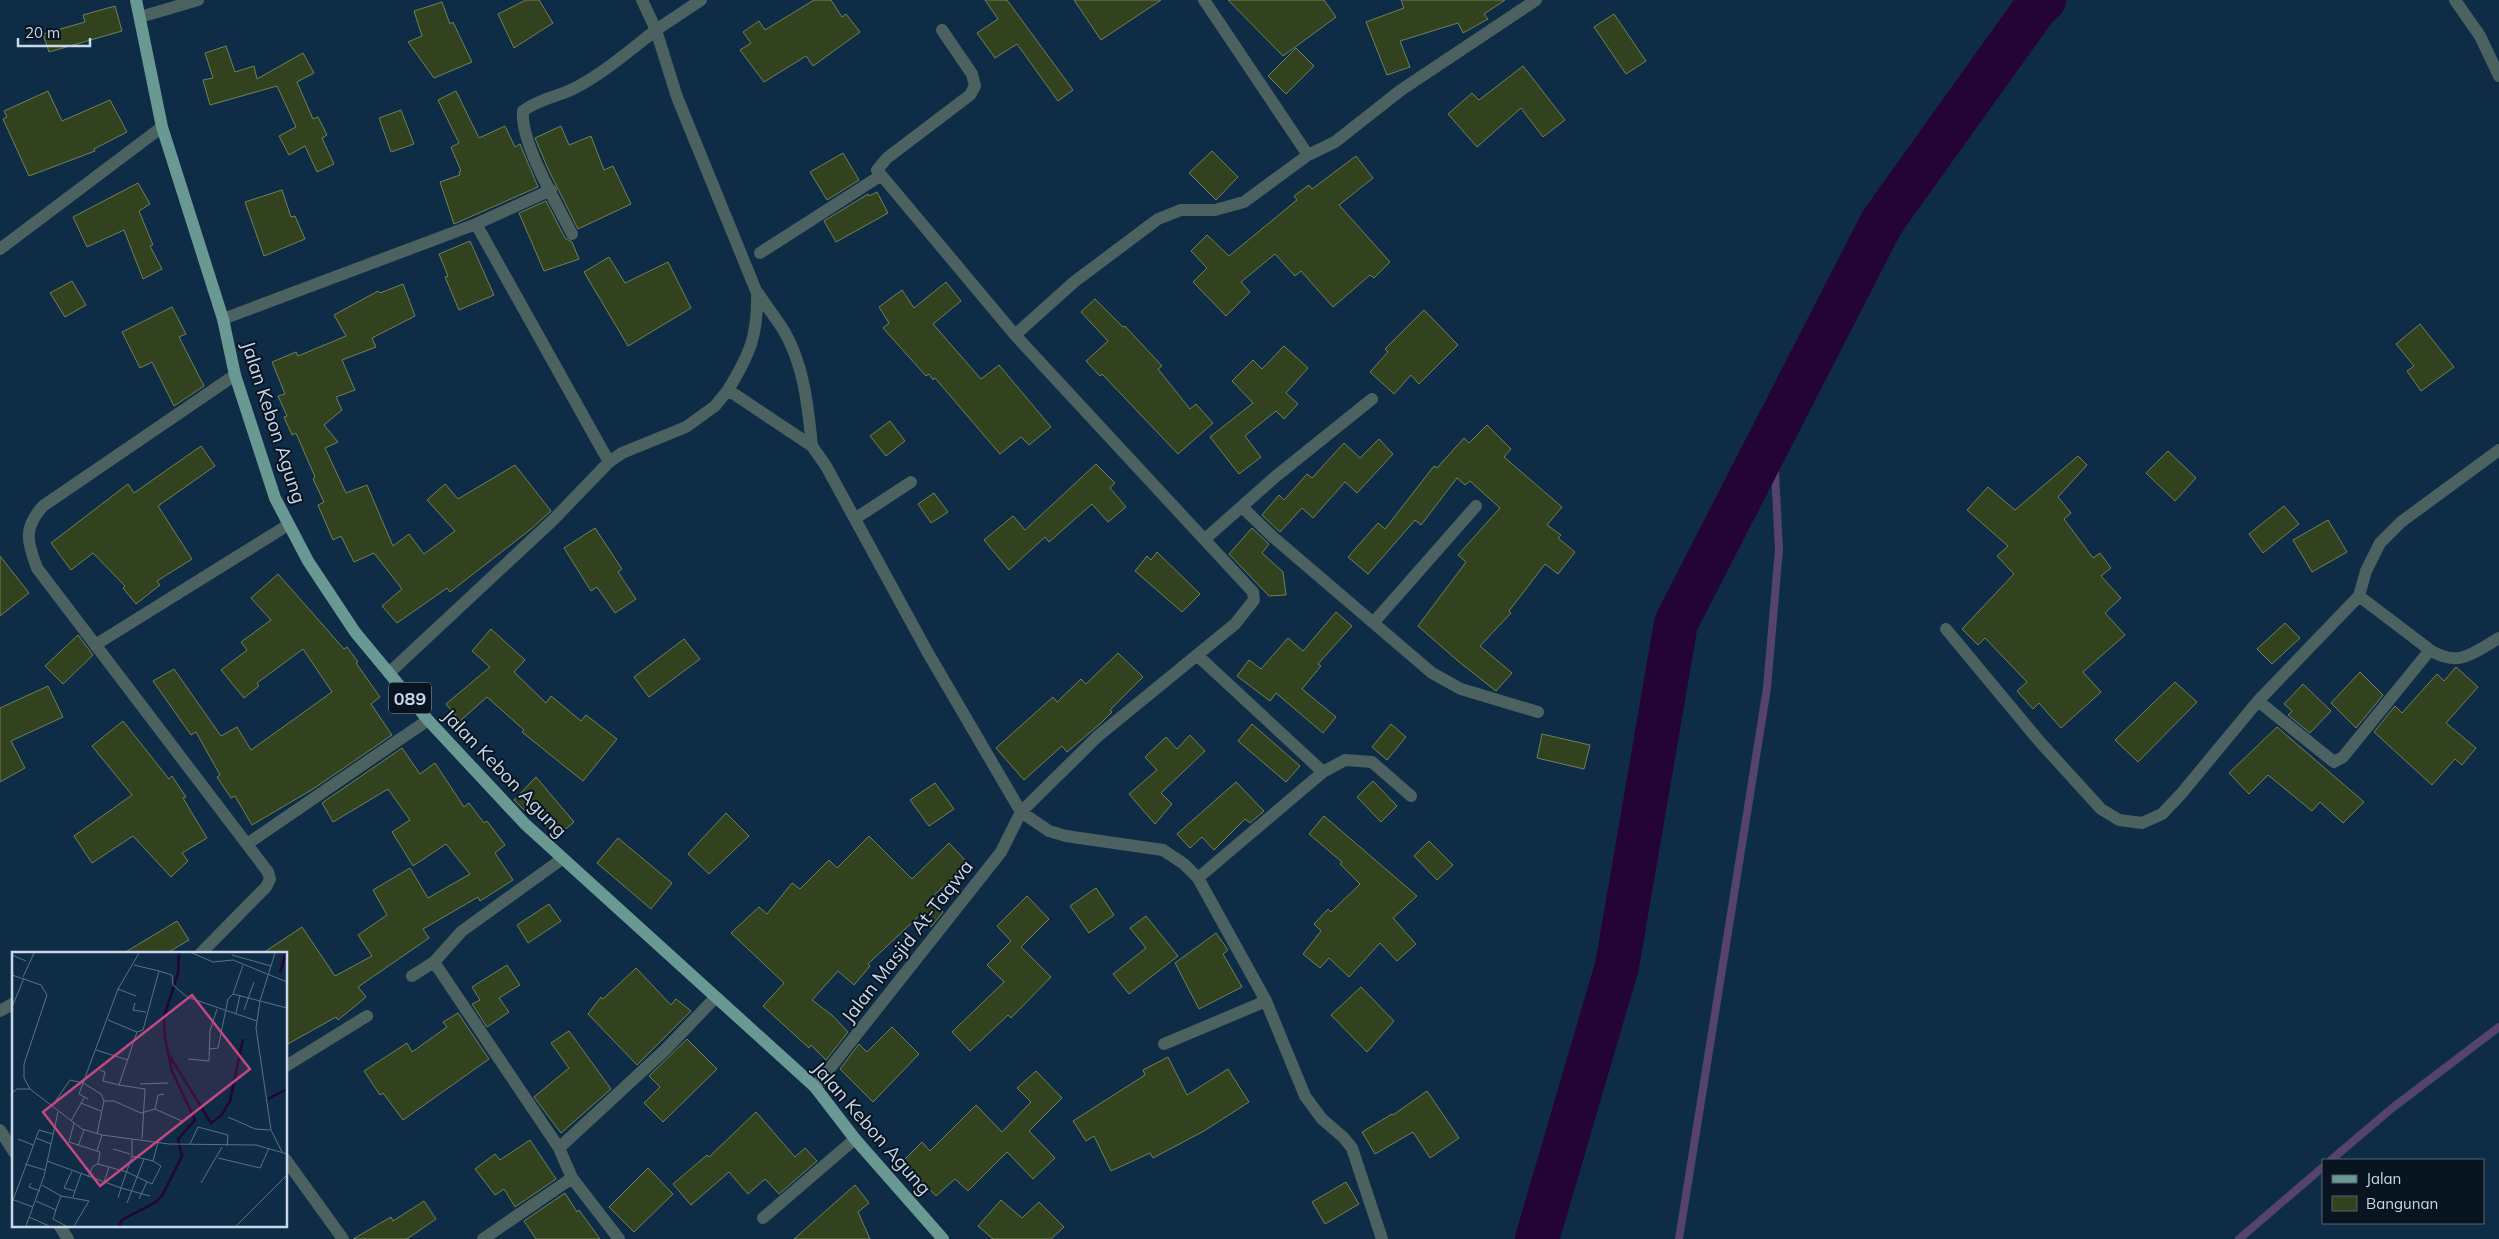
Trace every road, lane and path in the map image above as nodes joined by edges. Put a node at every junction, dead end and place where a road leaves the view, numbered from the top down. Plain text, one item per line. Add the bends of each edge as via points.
1 (136, 0) edge
2 (198, 0) edge
3 (642, 0) edge
4 (701, 0) edge
5 (1204, 0) edge
6 (1536, 0) edge
7 (2454, 0) edge
8 (140, 17) junction
9 (656, 30) junction
10 (942, 30) dead end
11 (2499, 76) edge
12 (162, 127) junction
13 (1308, 156) junction
14 (880, 176) junction
15 (551, 190) junction
16 (476, 224) junction
17 (572, 234) dead end
18 (0, 249) edge
19 (760, 253) dead end
20 (757, 293) junction
21 (223, 320) junction
22 (1015, 335) junction
23 (235, 375) junction
24 (728, 390) junction
25 (1372, 399) dead end
26 (812, 446) junction
27 (2499, 450) edge
28 (609, 462) junction
29 (911, 482) dead end
30 (1476, 506) dead end
31 (1242, 507) junction
32 (856, 518) junction
33 (288, 525) junction
34 (1205, 539) junction
35 (2358, 596) junction
36 (1374, 622) junction
37 (1946, 629) dead end
38 (2499, 638) edge
39 (95, 645) junction
40 (2430, 650) junction
41 (1198, 656) junction
42 (389, 673) junction
43 (2258, 701) junction
44 (1538, 712) dead end
45 (428, 720) junction
46 (1323, 772) junction
47 (1411, 796) dead end
48 (1021, 812) junction
49 (247, 844) junction
50 (562, 859) junction
51 (1198, 878) junction
52 (202, 952) edge
53 (434, 962) junction
54 (412, 976) dead end
55 (715, 998) junction
56 (1266, 1001) junction
57 (12, 1004) edge
58 (0, 1011) edge
59 (367, 1016) dead end
60 (1164, 1044) dead end
61 (288, 1065) edge
62 (815, 1087) junction
63 (0, 1130) edge
64 (855, 1139) junction
65 (558, 1148) junction
66 (12, 1149) edge
67 (288, 1163) edge
68 (572, 1178) junction
69 (763, 1218) dead end
70 (343, 1239) edge
71 (483, 1239) edge
72 (618, 1239) edge
73 (942, 1239) edge
74 (1382, 1239) edge

1 - 8 main road, Jalan Kebon Agung / 089
2 - 8 street
3 - 9 street
4 - 9 street
5 - 13 street
6 - 13 street via 1400,90 1335,142
7 - 11 street via 2480,36
8 - 12 main road, Jalan Kebon Agung / 089
9 - 15 street via 573,89 534,103 523,111 522,124 528,142
9 - 20 street via 677,97
10 - 14 street via 972,74 975,86 970,95 879,165
12 - 18 street
12 - 21 main road, Jalan Kebon Agung / 089
13 - 22 street via 1244,202 1215,210 1181,210 1158,219 1074,282
14 - 19 street
14 - 22 street
15 - 16 street
15 - 17 street
16 - 21 street
16 - 28 street
20 - 24 street via 757,327 752,345
20 - 26 street via 784,332 798,364
21 - 23 main road, Jalan Kebon Agung / 089
22 - 34 street
23 - 33 main road, Jalan Kebon Agung / 089 via 275,498
23 - 39 street via 43,506 35,515 28,532 37,568
24 - 26 street
24 - 28 street via 715,406 686,427 622,453
25 - 31 street
26 - 32 street
27 - 35 street via 2402,522 2380,543
28 - 42 street via 553,520
29 - 32 street
30 - 36 street
31 - 34 street
31 - 36 street
32 - 48 street via 928,653
33 - 39 street
33 - 42 main road, Jalan Kebon Agung / 089 via 355,632
34 - 41 street, Jalan Masjid At-Taqwa via 1254,596 1248,610 1235,624
35 - 40 street
35 - 43 street
36 - 44 street via 1432,673 1461,690
37 - 43 street via 2040,742 2101,809 2120,820 2142,823 2162,814
38 - 40 street via 2455,660
39 - 49 street
40 - 43 street via 2343,757 2334,762
41 - 46 street
41 - 48 street, Jalan Masjid At-Taqwa via 1098,736
42 - 45 main road, Jalan Kebon Agung / 089
45 - 49 street
45 - 50 main road, Jalan Kebon Agung / 089
46 - 47 street via 1345,760 1372,762
46 - 51 street
48 - 51 street via 1049,831 1066,836 1164,850
48 - 62 street, Jalan Masjid At-Taqwa via 1001,852
49 - 52 street via 270,879
50 - 53 street via 462,931
50 - 55 main road, Jalan Kebon Agung / 089
51 - 56 street
53 - 54 street
53 - 65 street
55 - 62 main road, Jalan Kebon Agung / 089
55 - 65 street via 665,1050
56 - 60 street
56 - 74 street via 1305,1096 1322,1119 1352,1148
57 - 58 street
59 - 61 street
62 - 64 main road, Jalan Kebon Agung / 089
63 - 66 street
64 - 69 street
64 - 73 main road, Jalan Kebon Agung / 089
65 - 68 street
67 - 70 street
68 - 71 street
68 - 72 street

